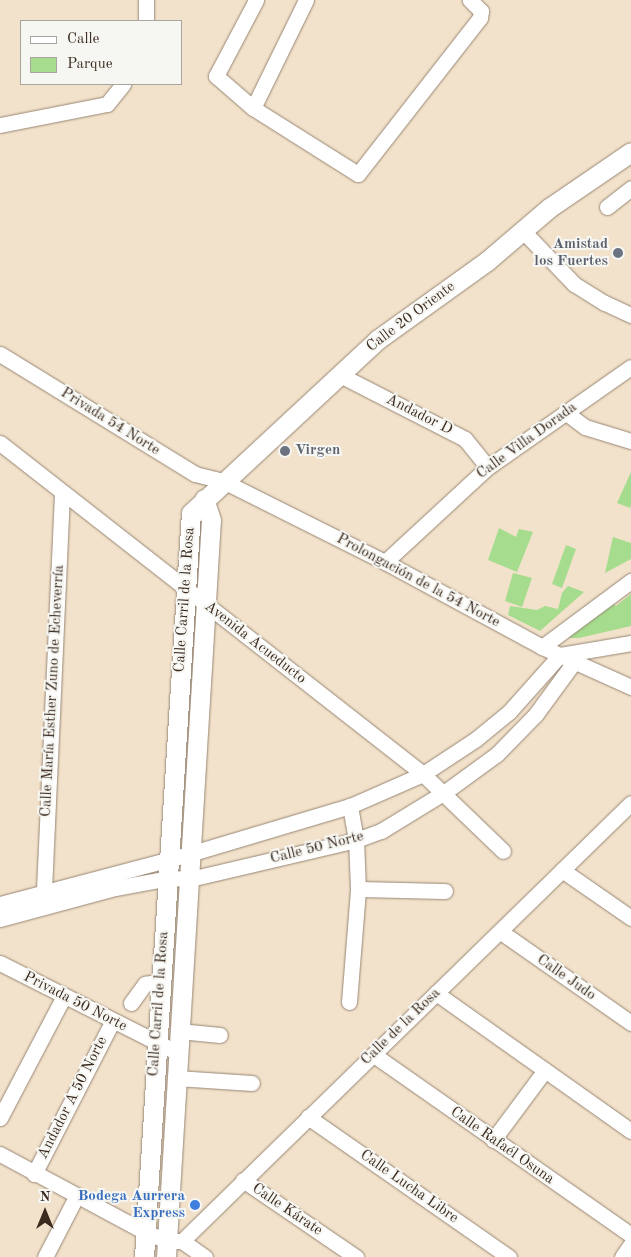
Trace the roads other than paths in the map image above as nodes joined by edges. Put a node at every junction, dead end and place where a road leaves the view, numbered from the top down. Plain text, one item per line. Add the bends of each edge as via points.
1 (146, 0) edge
2 (256, 0) edge
3 (306, 0) edge
4 (470, 0) edge
5 (146, 20) edge
6 (123, 85) edge
7 (253, 108) junction
8 (0, 125) edge
9 (631, 152) edge
10 (631, 188) edge
11 (607, 207) dead end
12 (524, 230) junction
13 (631, 315) edge
14 (0, 354) edge
15 (631, 367) edge
16 (340, 375) junction
17 (565, 412) junction
18 (631, 441) edge
19 (0, 442) edge
20 (488, 467) junction
21 (223, 481) junction
22 (62, 492) junction
23 (204, 499) junction
24 (385, 562) junction
25 (631, 581) edge
26 (186, 588) junction
27 (205, 603) junction
28 (631, 643) edge
29 (542, 647) junction
30 (560, 655) junction
31 (574, 662) junction
32 (631, 674) edge
33 (613, 678) junction
34 (631, 687) edge
35 (423, 774) junction
36 (444, 792) junction
37 (350, 806) junction
38 (630, 806) edge
39 (356, 840) junction
40 (503, 851) dead end
41 (189, 854) junction
42 (170, 857) junction
43 (562, 870) junction
44 (170, 878) junction
45 (190, 879) junction
46 (44, 890) junction
47 (358, 890) junction
48 (445, 891) dead end
49 (0, 904) edge
50 (631, 918) edge
51 (0, 919) edge
52 (501, 932) junction
53 (0, 963) edge
54 (160, 981) junction
55 (436, 993) junction
56 (64, 996) junction
57 (349, 1002) dead end
58 (131, 1003) dead end
59 (112, 1022) junction
60 (631, 1023) edge
61 (179, 1031) junction
62 (220, 1035) dead end
63 (155, 1043) junction
64 (178, 1053) junction
65 (374, 1055) junction
66 (545, 1070) junction
67 (176, 1078) junction
68 (252, 1083) dead end
69 (308, 1117) junction
70 (0, 1118) edge
71 (631, 1131) edge
72 (493, 1140) junction
73 (0, 1154) edge
74 (34, 1174) junction
75 (243, 1180) junction
76 (76, 1197) junction
77 (145, 1232) junction
78 (631, 1236) edge
79 (631, 1244) edge
80 (172, 1246) edge
81 (45, 1257) edge
82 (144, 1257) edge
83 (205, 1257) edge
84 (356, 1257) edge
85 (510, 1257) edge
86 (622, 1257) edge

1 - 5 street
2 - 7 street via 216,71 219,81
3 - 7 street
4 - 7 street via 481,11 480,18 358,174
6 - 8 street via 107,104
9 - 12 main road, Calle 20 Oriente via 549,208
10 - 11 street
12 - 13 street via 574,284
12 - 16 main road, Calle 20 Oriente via 487,261 377,340
14 - 21 street, Privada 54 Norte via 195,474
15 - 17 street, Calle Villa Dorada
16 - 20 street, Andador D via 465,439
16 - 21 main road, Calle 20 Oriente
17 - 18 street via 586,427
17 - 20 street, Calle Villa Dorada
19 - 22 street, Avenida Acueducto
20 - 24 street, Calle Villa Dorada
21 - 23 main road, Calle 20 Oriente
21 - 24 street, Prolongación de la 54 Norte
22 - 26 street, Avenida Acueducto
22 - 46 street, Calle María Esther Zuno de Echeverría
23 - 26 main road, Calle Carril de la Rosa via 191,513
23 - 27 main road, Calle Carril de la Rosa via 211,520
24 - 29 street, Prolongación de la 54 Norte
25 - 29 street
26 - 27 street, Avenida Acueducto
26 - 42 main road, Calle Carril de la Rosa
27 - 35 street, Avenida Acueducto
27 - 41 main road, Calle Carril de la Rosa
28 - 30 street
29 - 30 street, Prolongación de la 54 Norte
30 - 31 street, Prolongación de la 54 Norte
30 - 35 street, Calle 50 Norte via 509,712 476,739
31 - 33 street, Prolongación de la 54 Norte
31 - 36 street, Calle 50 Norte via 518,736
32 - 33 street
33 - 34 street, Prolongación de la 54 Norte
35 - 36 street, Avenida Acueducto
35 - 37 street, Calle 50 Norte
36 - 39 street, Calle 50 Norte via 381,831
36 - 40 street, Avenida Acueducto
37 - 39 street
37 - 41 street, Calle 50 Norte
38 - 43 street, Calle de la Rosa
39 - 45 street, Calle 50 Norte
39 - 47 street
41 - 42 street, Calle 50 Norte
41 - 45 main road, Calle Carril de la Rosa
42 - 44 main road, Calle Carril de la Rosa
42 - 46 street, Calle 50 Norte
43 - 50 street
43 - 52 street, Calle de la Rosa
44 - 45 street, Calle 50 Norte
44 - 51 street, Calle 50 Norte via 115,888
44 - 54 main road, Calle Carril de la Rosa
45 - 61 main road, Calle Carril de la Rosa
46 - 49 street, Calle 50 Norte
47 - 48 street
47 - 57 street
52 - 55 street, Calle de la Rosa
52 - 60 street, Calle Judo
53 - 56 street, Privada 50 Norte
54 - 58 street via 146,984
54 - 63 main road, Calle Carril de la Rosa
55 - 65 street, Calle de la Rosa
55 - 66 street
56 - 59 street, Privada 50 Norte
56 - 70 street
59 - 63 street, Privada 50 Norte
59 - 74 street, Andador A 50 Norte
61 - 62 street
61 - 64 main road, Calle Carril de la Rosa
63 - 64 street, Privada 50 Norte
63 - 77 main road, Calle Carril de la Rosa
64 - 67 main road, Calle Carril de la Rosa
65 - 69 street, Calle de la Rosa
65 - 72 street, Calle Rafaél Osuna
66 - 71 street
66 - 72 street
67 - 68 street
67 - 80 main road, Calle Carril de la Rosa
69 - 75 street, Calle de la Rosa
69 - 85 street, Calle Lucha Libre
72 - 78 street, Calle Rafaél Osuna
73 - 74 street
74 - 76 street
75 - 80 street, Calle de la Rosa
75 - 84 street, Calle Kárate
76 - 77 street
76 - 81 street
77 - 80 street
77 - 82 main road, Calle Carril de la Rosa
79 - 86 street
80 - 83 street

